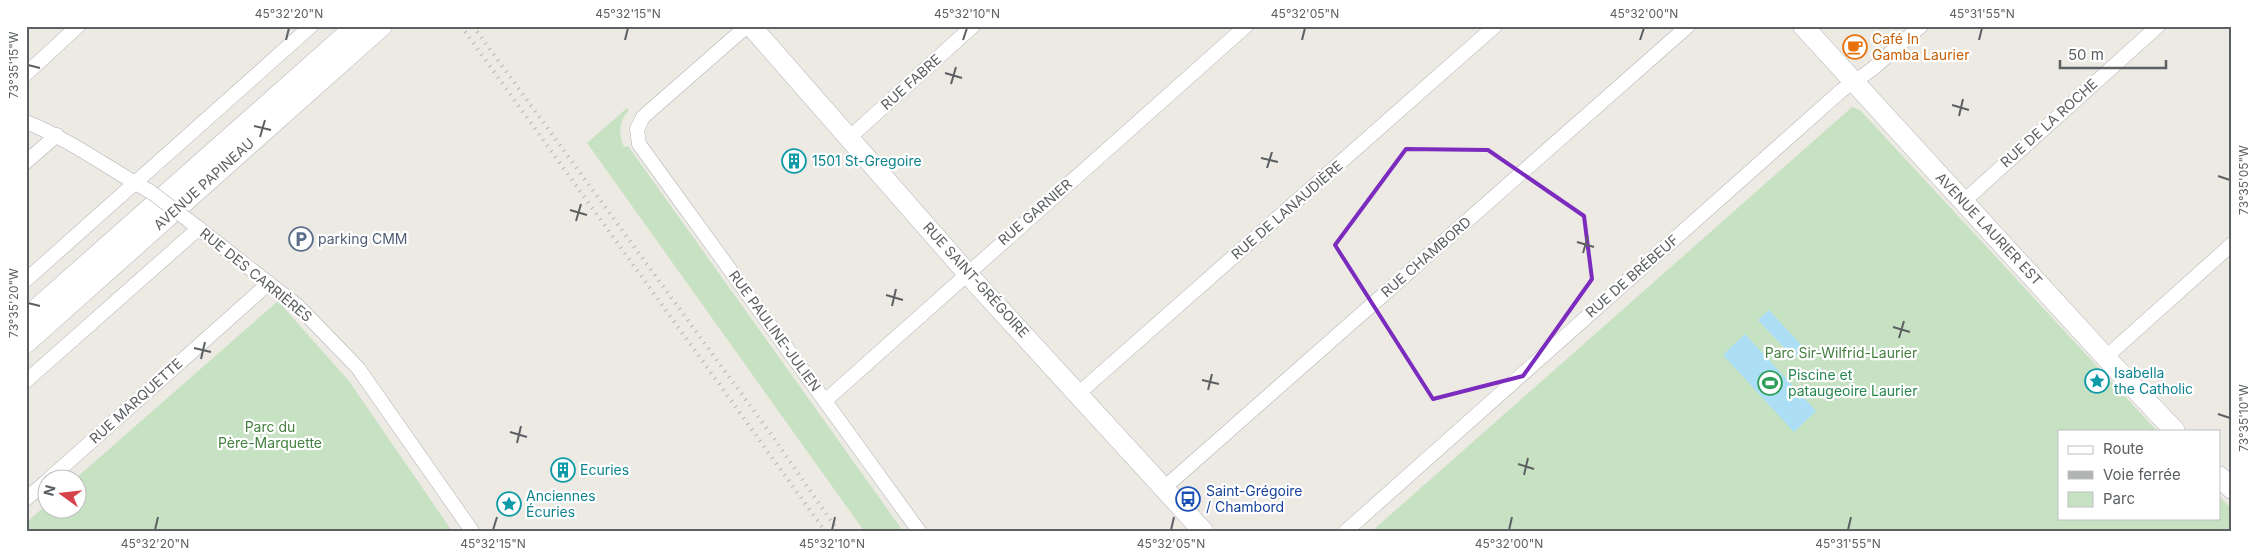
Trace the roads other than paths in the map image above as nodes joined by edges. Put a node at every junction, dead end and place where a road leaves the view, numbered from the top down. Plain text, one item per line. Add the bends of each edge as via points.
1 (78, 26) edge
2 (311, 26) edge
3 (356, 26) edge
4 (382, 26) edge
5 (747, 26) edge
6 (752, 26) edge
7 (973, 26) edge
8 (1246, 26) edge
9 (1495, 26) edge
10 (1688, 26) edge
11 (1803, 26) edge
12 (1921, 26) edge
13 (2158, 26) edge
14 (26, 74) edge
15 (1853, 83) junction
16 (26, 122) edge
17 (56, 135) junction
18 (850, 137) junction
19 (26, 162) edge
20 (134, 182) junction
21 (1964, 201) junction
22 (194, 224) junction
23 (2232, 244) edge
24 (967, 272) junction
25 (26, 280) edge
26 (269, 283) junction
27 (26, 318) edge
28 (26, 343) edge
29 (2106, 357) junction
30 (26, 381) edge
31 (1079, 394) junction
32 (826, 400) junction
33 (2174, 430) edge
34 (59, 470) edge
35 (2220, 477) edge
36 (1164, 488) junction
37 (38, 489) edge
38 (2232, 489) edge
39 (26, 499) edge
40 (472, 531) edge
41 (919, 531) edge
42 (1203, 531) edge
43 (1346, 531) edge

1 - 14 street
2 - 20 street
3 - 27 street, AVENUE PAPINEAU
4 - 28 street, AVENUE PAPINEAU
5 - 32 street, RUE PAULINE-JULIEN via 643,117 637,129 639,144
6 - 18 street, RUE SAINT-GRÉGOIRE
7 - 18 street, RUE FABRE
8 - 24 street, RUE GARNIER
9 - 31 street, RUE DE LANAUDIÈRE
10 - 36 street, RUE CHAMBORD
11 - 15 street, AVENUE LAURIER EST
12 - 15 street, RUE DE BRÉBEUF
13 - 21 street, RUE DE LA ROCHE
15 - 21 street, AVENUE LAURIER EST
15 - 43 street, RUE DE BRÉBEUF
16 - 17 street, RUE DES CARRIÈRES
17 - 19 street
17 - 20 street, RUE DES CARRIÈRES
18 - 24 street, RUE SAINT-GRÉGOIRE
20 - 22 street, RUE DES CARRIÈRES, bridge
20 - 25 street
21 - 29 street, AVENUE LAURIER EST
22 - 26 street, RUE DES CARRIÈRES
22 - 30 street
23 - 29 street
24 - 31 street, RUE SAINT-GRÉGOIRE
24 - 32 street, RUE GARNIER
26 - 34 street, RUE MARQUETTE
26 - 40 street, RUE DES CARRIÈRES via 298,306 358,368
29 - 33 street, AVENUE LAURIER EST
31 - 36 street, RUE SAINT-GRÉGOIRE
32 - 41 street, RUE PAULINE-JULIEN
35 - 38 street
36 - 42 street, RUE SAINT-GRÉGOIRE
37 - 39 street, RUE MARQUETTE

